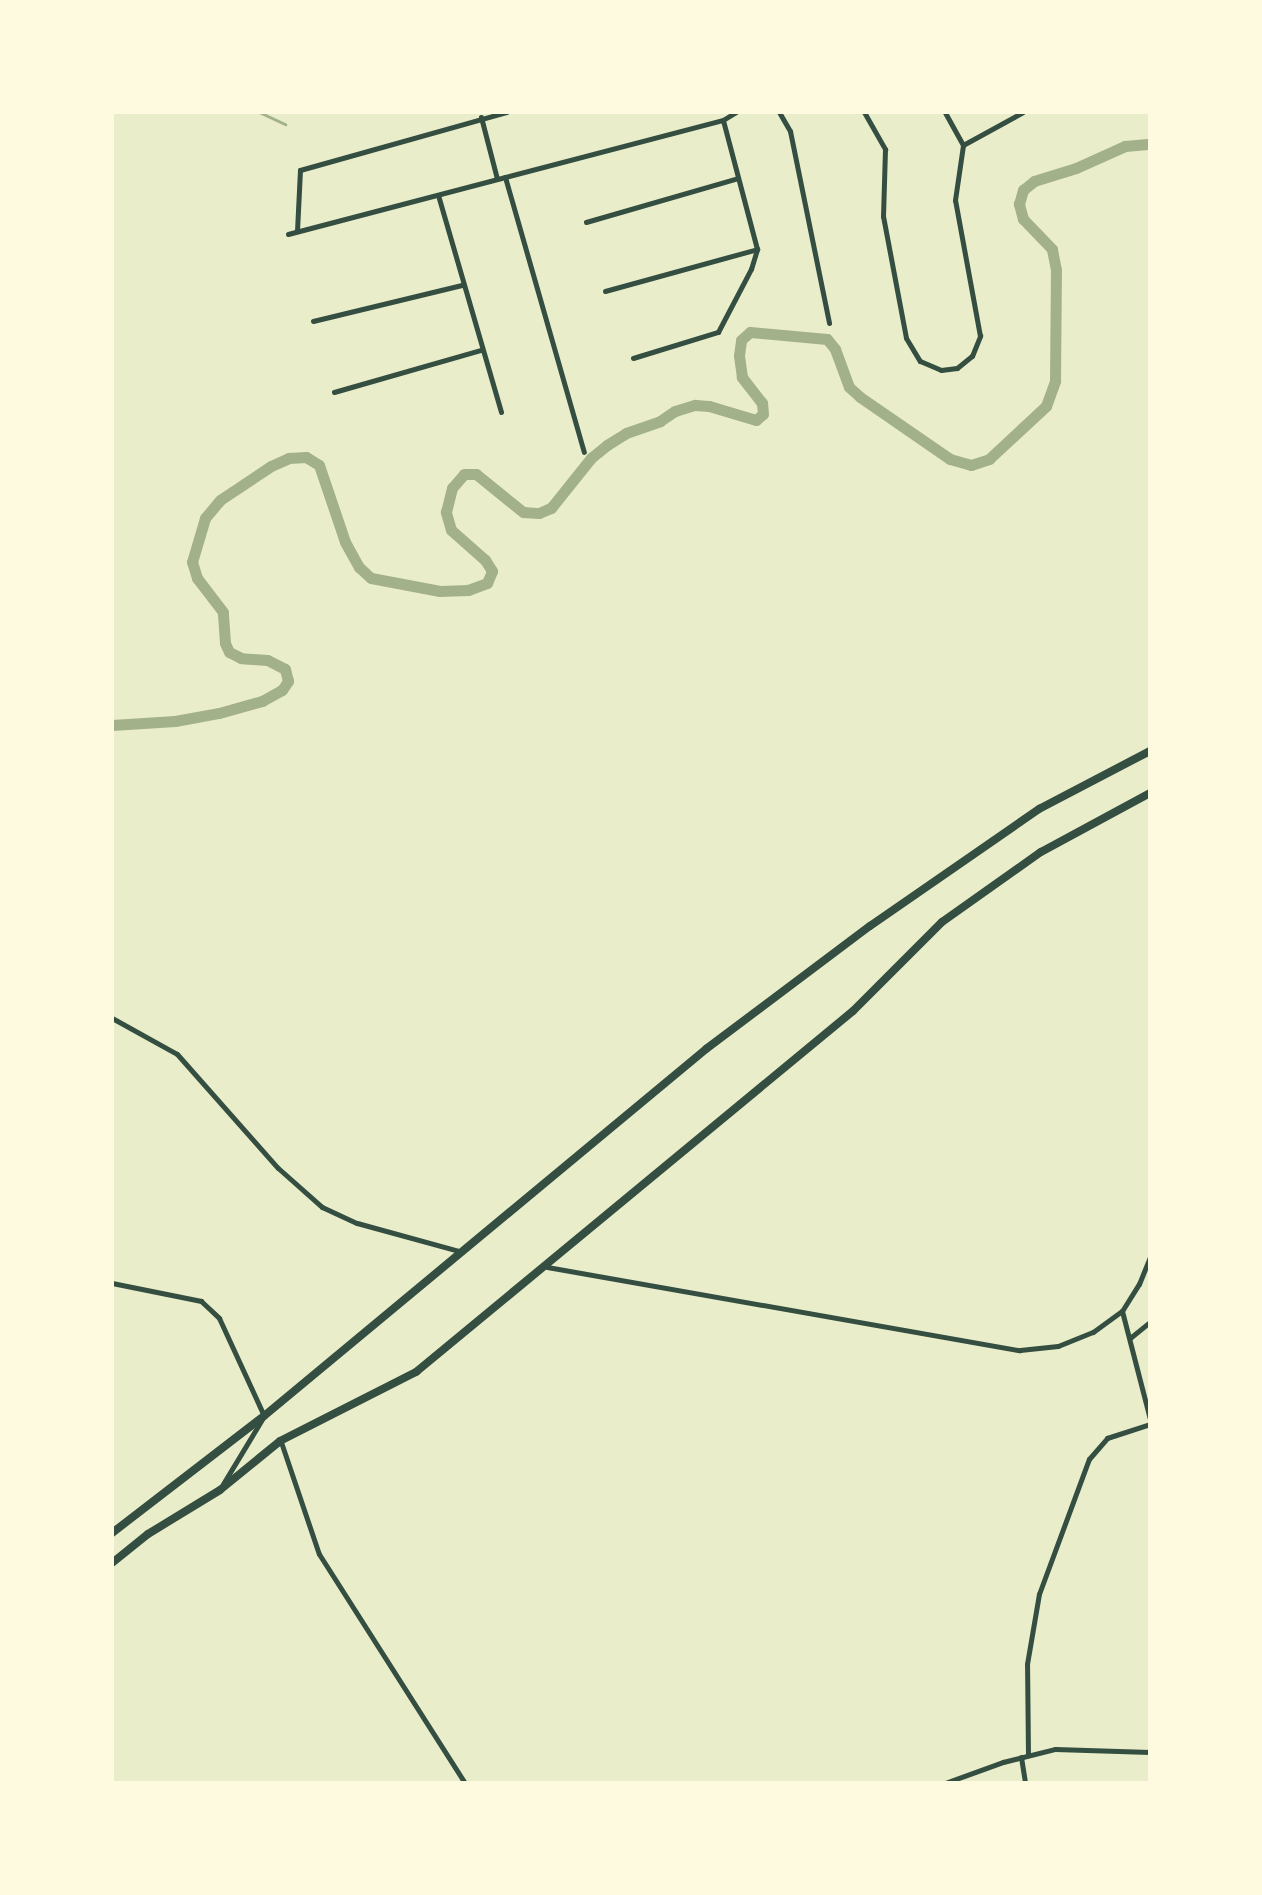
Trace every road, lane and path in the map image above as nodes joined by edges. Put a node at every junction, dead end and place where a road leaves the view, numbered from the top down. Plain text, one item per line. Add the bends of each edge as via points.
1 (507, 112) edge
2 (736, 112) edge
3 (779, 112) edge
4 (864, 112) edge
5 (945, 112) edge
6 (1023, 112) edge
7 (481, 117) junction
8 (723, 120) junction
9 (963, 145) junction
10 (505, 177) junction
11 (738, 178) junction
12 (497, 179) junction
13 (438, 195) junction
14 (586, 222) dead end
15 (297, 231) junction
16 (288, 234) dead end
17 (757, 249) junction
18 (462, 285) junction
19 (605, 291) dead end
20 (313, 321) dead end
21 (829, 323) dead end
22 (480, 350) junction
23 (633, 358) dead end
24 (334, 392) dead end
25 (501, 412) dead end
26 (584, 452) dead end
27 (1150, 751) edge
28 (1150, 793) edge
29 (112, 1018) edge
30 (463, 1252) junction
31 (1150, 1257) edge
32 (547, 1267) junction
33 (112, 1283) edge
34 (1122, 1311) junction
35 (1150, 1322) edge
36 (1129, 1339) junction
37 (264, 1416) junction
38 (1150, 1421) edge
39 (280, 1441) junction
40 (220, 1490) junction
41 (112, 1533) edge
42 (112, 1563) edge
43 (1150, 1752) edge
44 (1024, 1756) junction
45 (465, 1783) edge
46 (946, 1783) edge
47 (1025, 1783) edge

1 - 7 street
2 - 8 street
3 - 21 street via 790,131
4 - 9 street via 885,149 883,216 906,338 920,361 941,370 957,368 972,356 980,336 955,200
5 - 9 street
6 - 9 street
7 - 12 street
7 - 15 street via 300,170
8 - 10 street
8 - 11 street
10 - 12 street
10 - 26 street
11 - 14 street
11 - 17 street
12 - 13 street
13 - 15 street
13 - 18 street
15 - 16 street
17 - 19 street
17 - 23 street via 718,332
18 - 20 street
18 - 22 street
22 - 24 street
22 - 25 street
27 - 30 highway via 1039,809 870,926 706,1049
28 - 32 highway via 1041,852 942,922 853,1011
29 - 30 street via 177,1054 278,1168 322,1207 357,1223
30 - 37 highway
31 - 34 street
32 - 34 street via 1020,1350 1058,1346 1093,1332
32 - 39 highway via 416,1372
33 - 37 street via 201,1301 219,1318
34 - 36 street
35 - 36 street
36 - 38 street
37 - 40 street
37 - 41 highway
38 - 44 street via 1107,1438 1083,1474 1039,1594 1027,1664
39 - 40 highway
39 - 45 street via 319,1554
40 - 42 highway
43 - 44 street via 1055,1749
44 - 46 street
44 - 47 street

